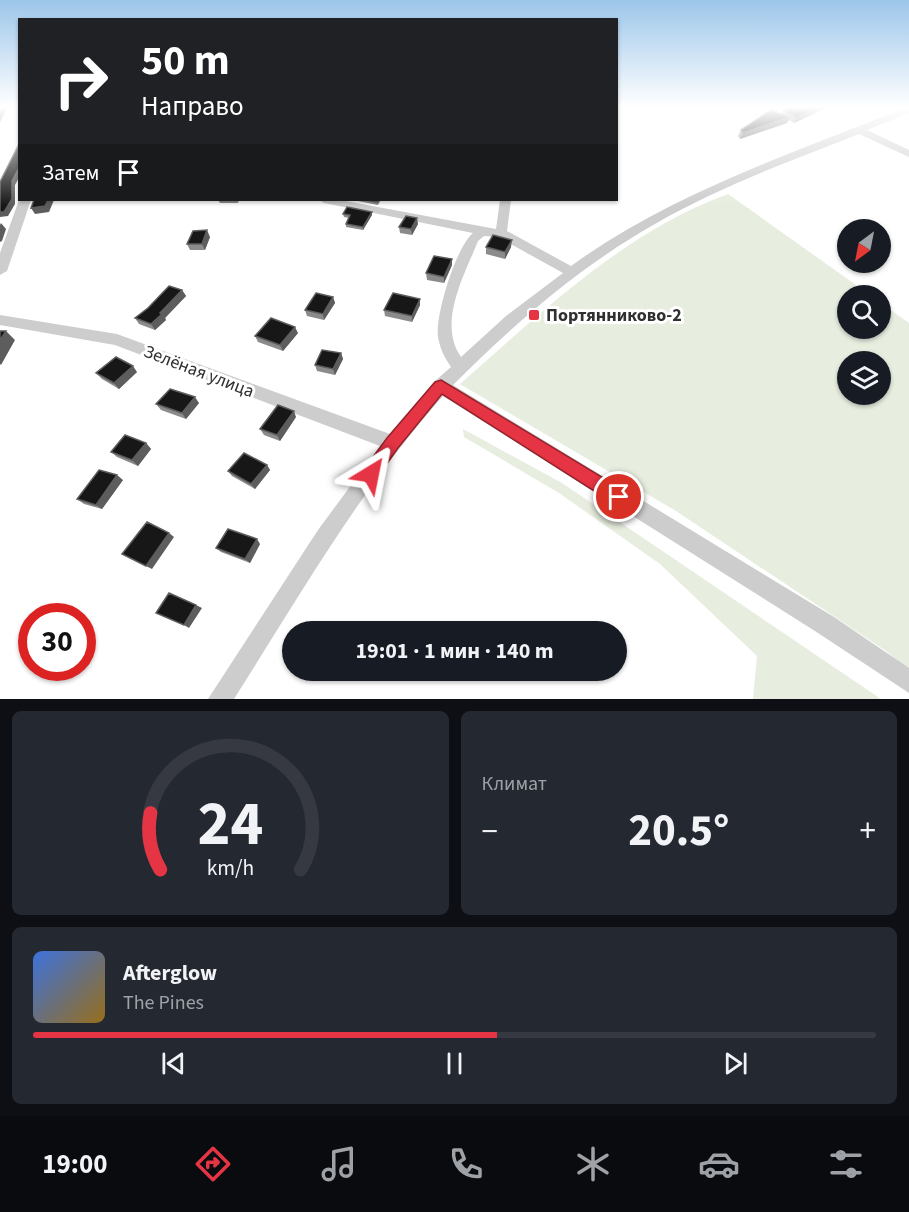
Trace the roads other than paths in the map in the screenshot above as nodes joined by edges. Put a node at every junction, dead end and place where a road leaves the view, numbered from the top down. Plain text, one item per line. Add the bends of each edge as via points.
1 (835, 141) edge
2 (881, 141) edge
3 (909, 154) edge
4 (25, 201) edge
5 (329, 201) edge
6 (506, 201) edge
7 (481, 232) junction
8 (501, 233) junction
9 (0, 271) edge
10 (572, 272) junction
11 (0, 320) edge
12 (459, 366) junction
13 (441, 386) junction
14 (392, 443) junction
15 (909, 682) edge
16 (220, 699) edge

1 - 10 street via 651,222
2 - 3 street
4 - 9 street
5 - 7 street
6 - 8 street
7 - 8 street
7 - 12 street via 473,239 449,300 444,332 448,355
8 - 10 street
10 - 12 street
11 - 14 street, Зелёная улица via 117,340
12 - 13 street
13 - 14 street
13 - 15 street via 826,625
14 - 16 street

